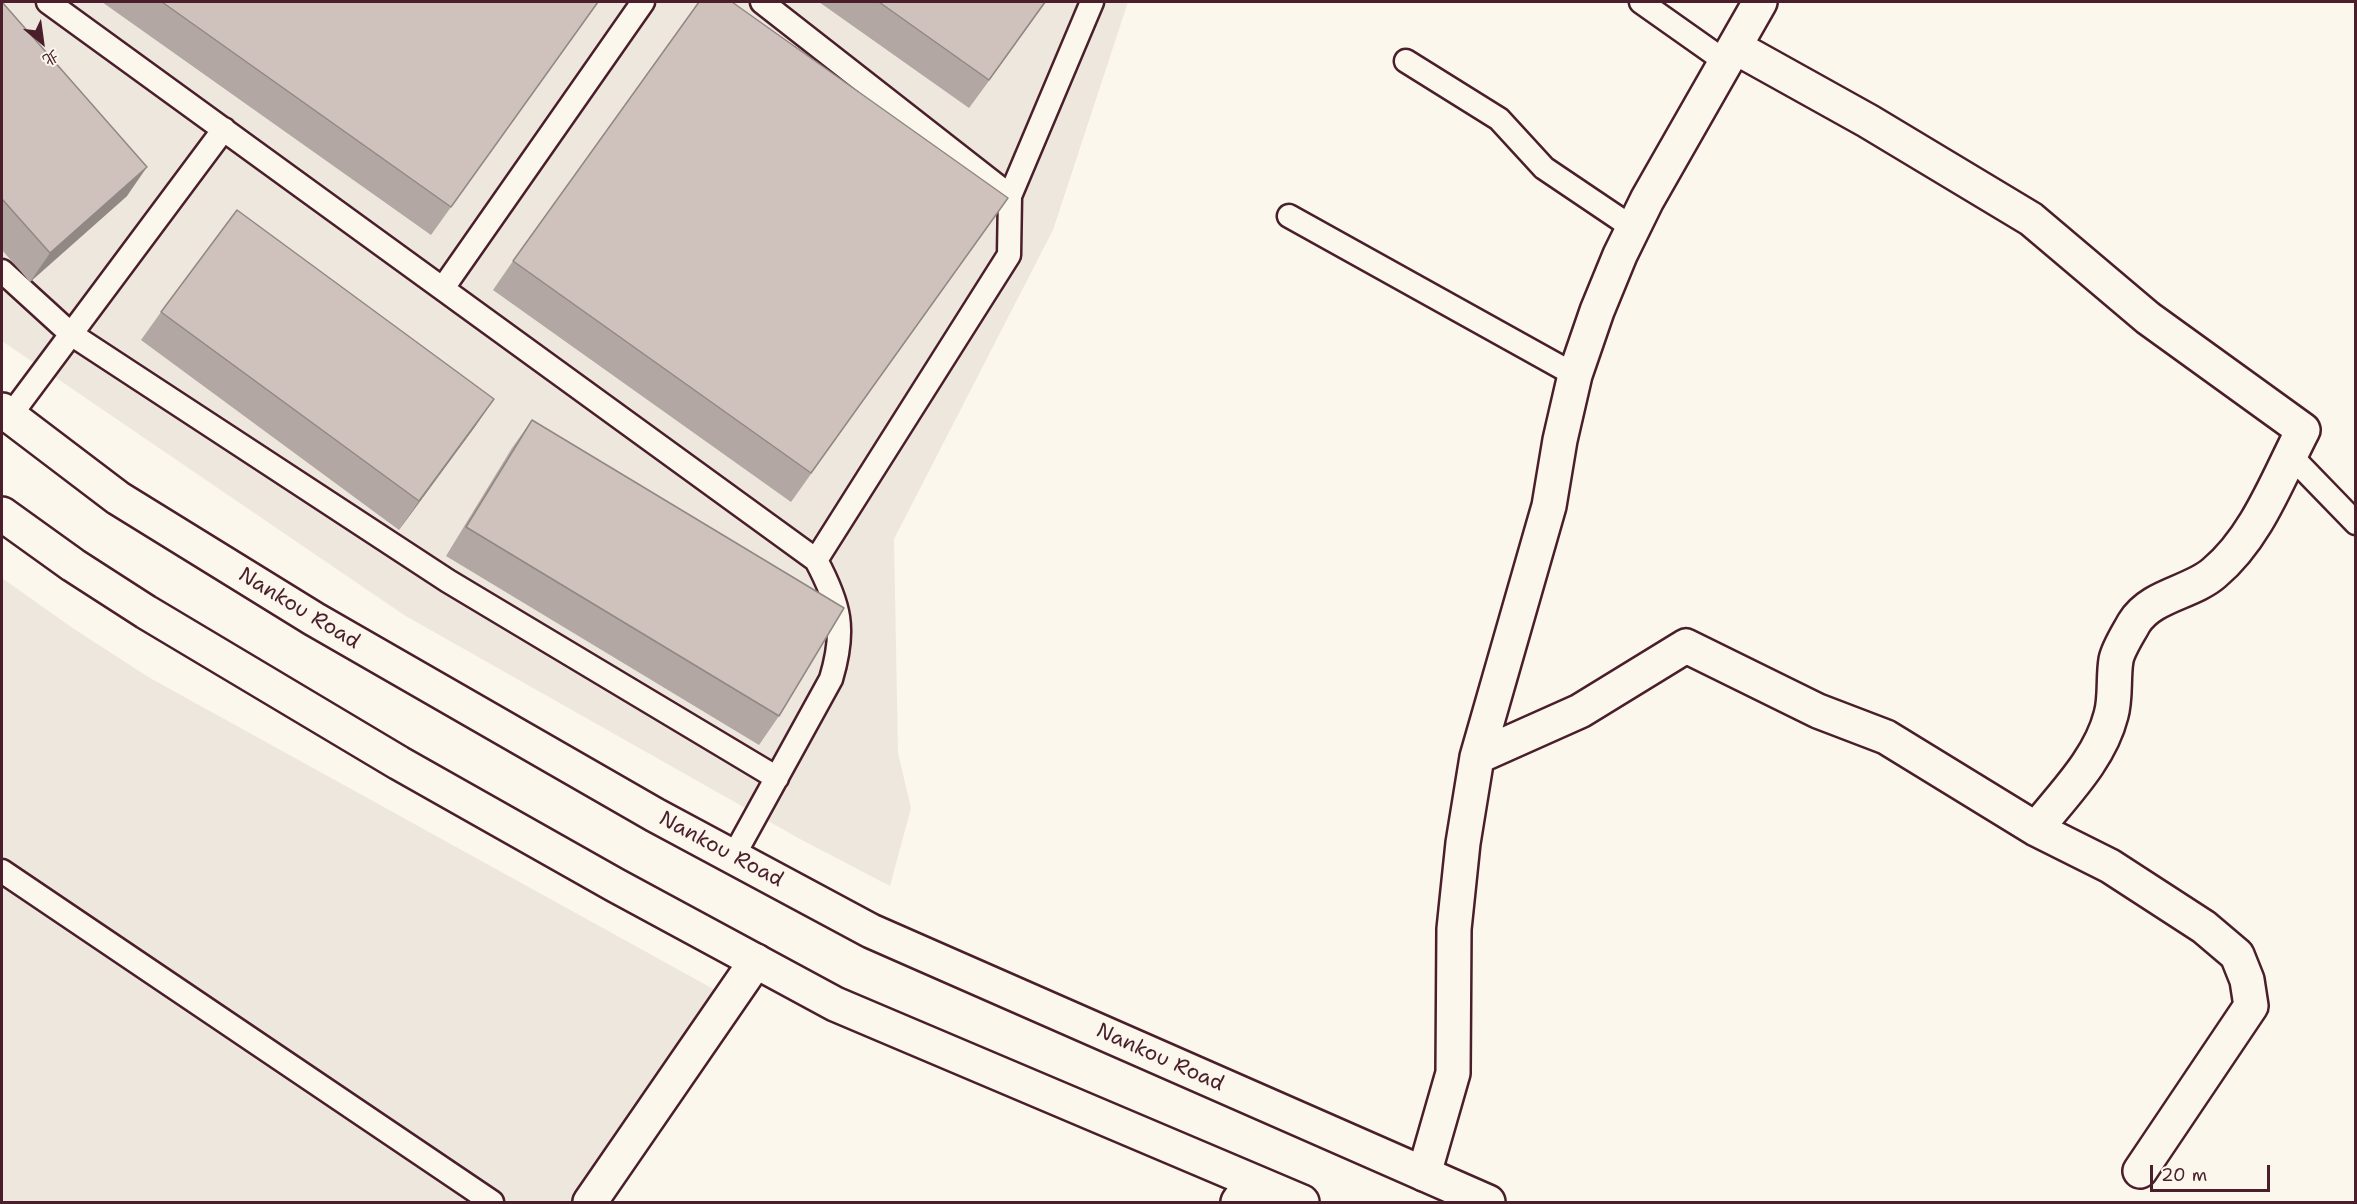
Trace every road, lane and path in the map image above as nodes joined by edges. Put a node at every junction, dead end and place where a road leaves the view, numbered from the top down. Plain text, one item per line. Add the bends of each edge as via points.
1 (48, 2) edge
2 (643, 2) edge
3 (762, 2) edge
4 (1092, 2) edge
5 (1641, 2) edge
6 (1760, 2) edge
7 (1730, 54) junction
8 (1406, 61) dead end
9 (224, 129) junction
10 (1010, 196) junction
11 (1289, 216) dead end
12 (1633, 228) junction
13 (2, 271) edge
14 (443, 288) junction
15 (71, 334) junction
16 (1575, 375) junction
17 (5, 413) edge
18 (2290, 455) junction
19 (2, 514) edge
20 (2355, 523) edge
21 (816, 560) junction
22 (1477, 757) junction
23 (777, 777) junction
24 (2036, 829) junction
25 (733, 857) junction
26 (2, 871) edge
27 (756, 961) junction
28 (2140, 1171) dead end
29 (1424, 1174) junction
30 (1245, 1192) edge
31 (492, 1203) edge
32 (590, 1203) edge
33 (1302, 1203) edge
34 (1488, 1203) edge

1 - 9 lane
2 - 14 lane
3 - 10 lane
4 - 10 lane
5 - 7 lane
6 - 7 street
7 - 12 street
7 - 18 street via 1868,121 2031,219 2148,318 2303,430
8 - 12 lane via 1499,119 1544,168
9 - 14 lane
9 - 15 lane
10 - 21 lane via 1009,255
11 - 16 lane
12 - 16 street via 1597,311
13 - 15 lane
14 - 21 lane
15 - 17 lane
15 - 23 lane via 448,581
16 - 22 street via 1549,506
17 - 25 street, Nankou Road via 118,498 314,619
18 - 20 lane
18 - 24 street via 2250,533 2233,556 2212,575 2164,598 2134,622 2116,658 2112,714 2107,727 2089,762
19 - 27 street via 82,571 273,688
21 - 23 lane via 833,593 840,626 838,653 831,679
22 - 24 street via 1580,711 1686,646 1818,711 1886,736
22 - 29 street via 1454,929 1454,1073
23 - 25 lane
24 - 28 street via 2110,866 2204,927 2236,955 2247,980 2251,1006
25 - 29 street, Nankou Road via 871,931
26 - 31 lane
27 - 30 street via 836,1004
27 - 32 street
29 - 34 street, Nankou Road
30 - 33 street

